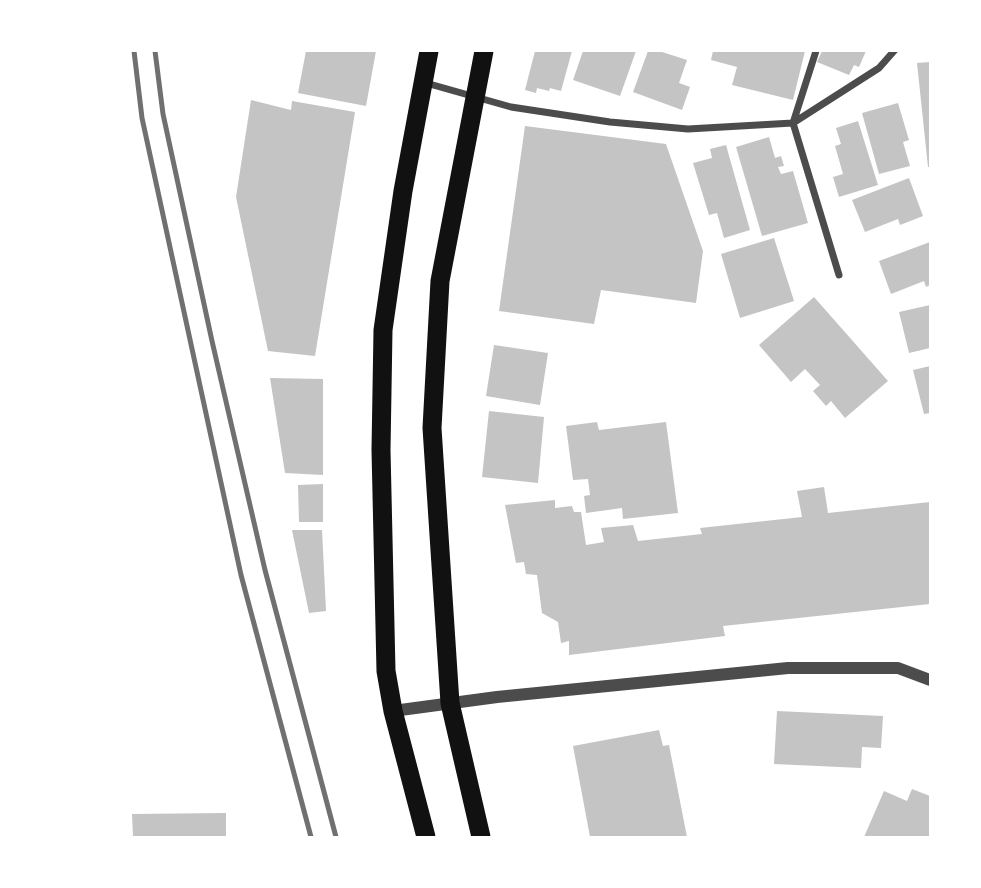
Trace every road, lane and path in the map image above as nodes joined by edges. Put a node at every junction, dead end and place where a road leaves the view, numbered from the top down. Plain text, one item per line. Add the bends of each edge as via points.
1 (429, 51) edge
2 (484, 51) edge
3 (816, 51) edge
4 (894, 51) edge
5 (422, 82) junction
6 (474, 97) junction
7 (793, 123) junction
8 (839, 275) dead end
9 (930, 680) edge
10 (450, 703) junction
11 (393, 711) junction
12 (426, 837) edge
13 (481, 837) edge

1 - 5 highway
2 - 6 highway
3 - 7 street
4 - 7 street via 879,68
5 - 6 street
5 - 11 highway via 383,330 386,671
6 - 7 street via 511,107 675,128
6 - 10 highway via 440,281 432,428
7 - 8 street
9 - 10 street via 898,667 788,668
10 - 11 street
10 - 13 highway
11 - 12 highway

